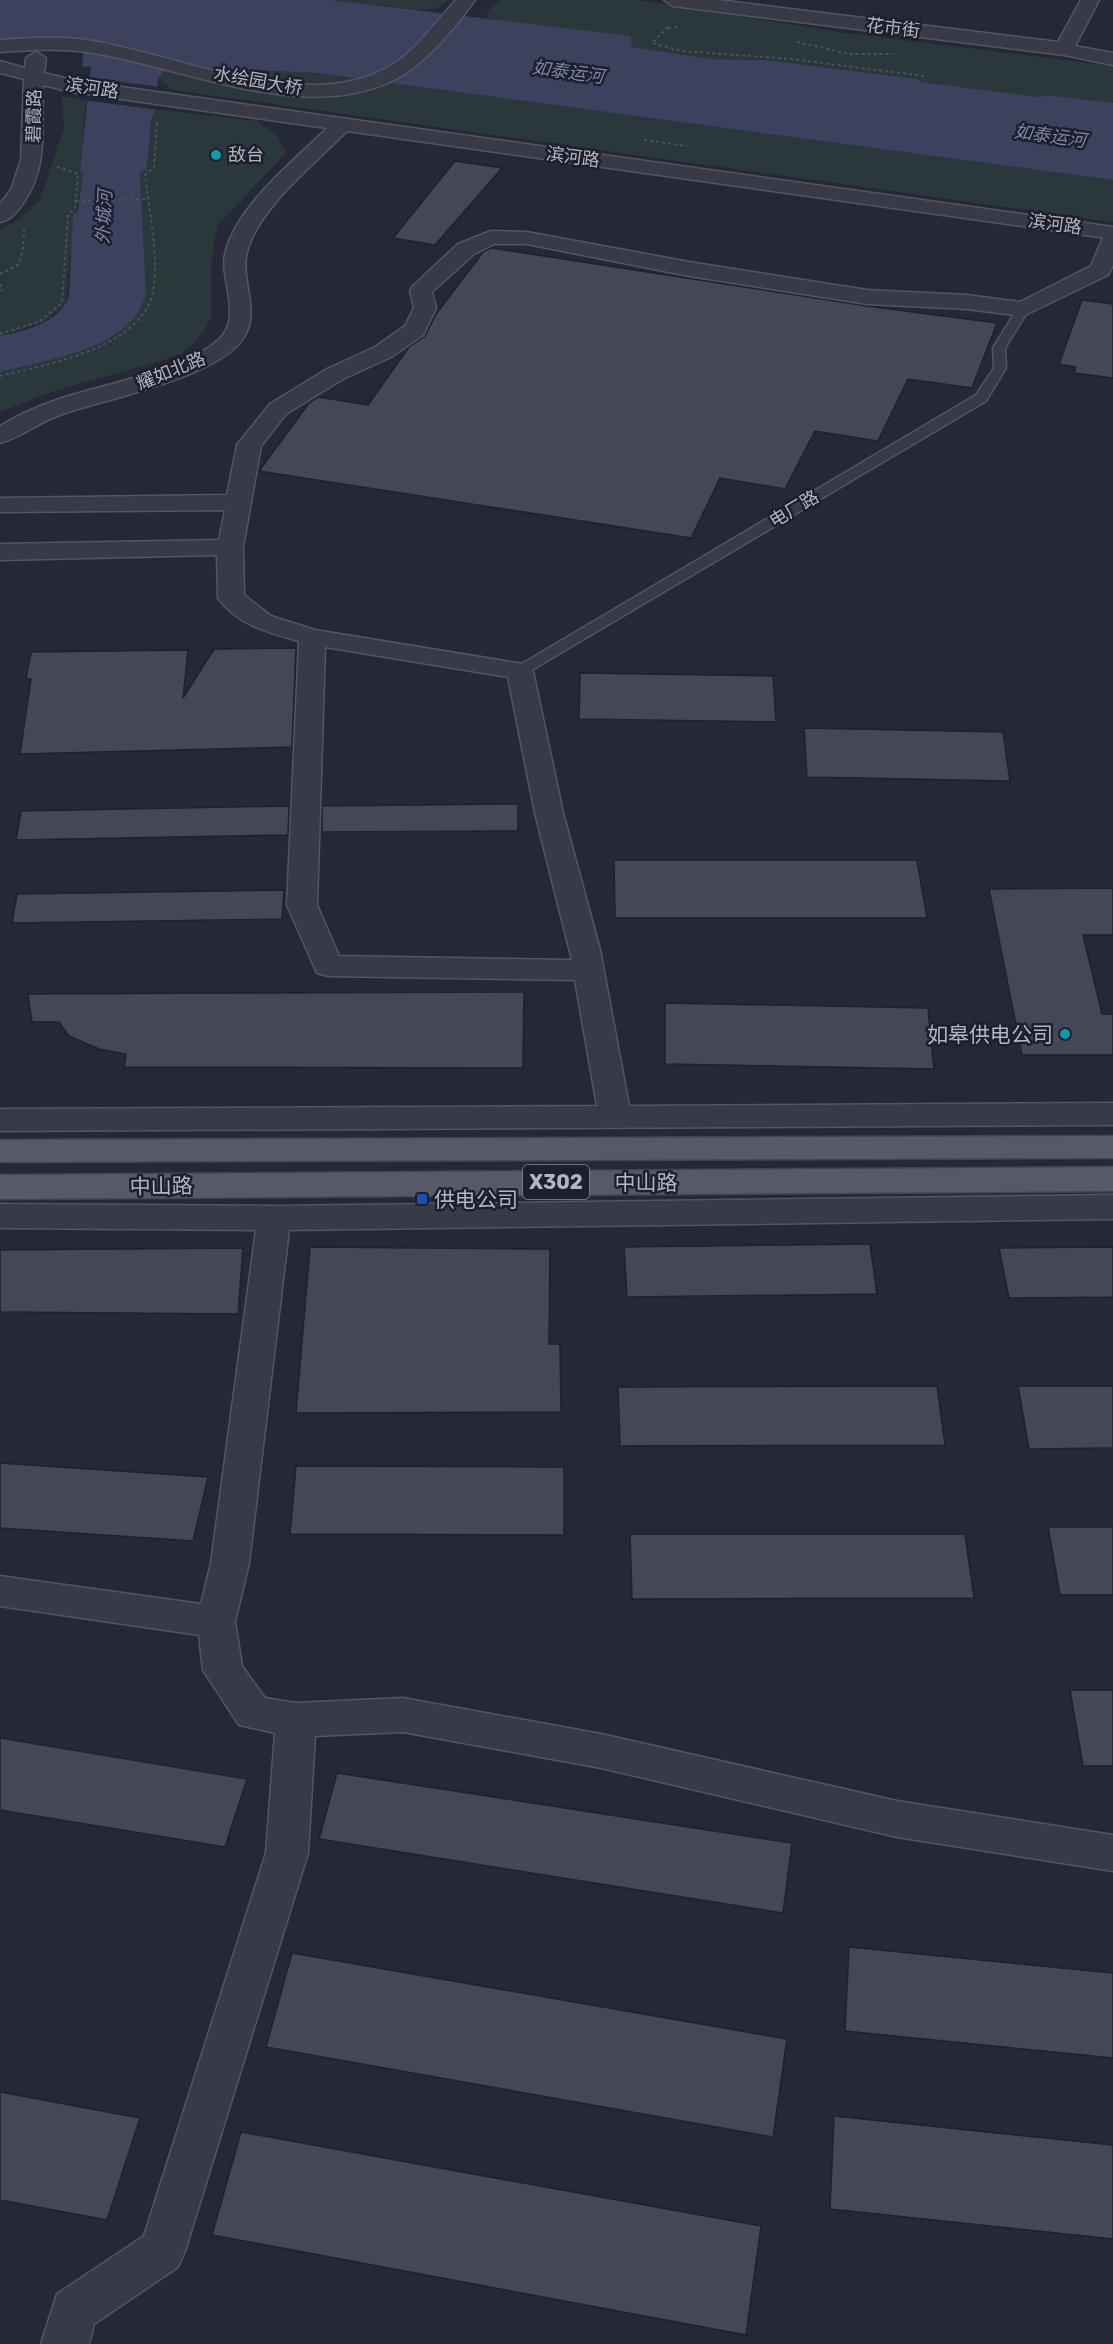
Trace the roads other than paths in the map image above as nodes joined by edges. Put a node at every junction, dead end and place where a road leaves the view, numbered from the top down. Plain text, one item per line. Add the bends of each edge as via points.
1 (465, 0) edge
2 (676, 0) edge
3 (1090, 0) edge
4 (47, 44) junction
5 (0, 46) edge
6 (1064, 49) junction
7 (1113, 59) edge
8 (0, 67) edge
9 (35, 78) junction
10 (343, 124) junction
11 (4, 211) edge
12 (1113, 232) edge
13 (1113, 238) edge
14 (1023, 309) junction
15 (0, 436) edge
16 (239, 502) junction
17 (0, 504) edge
18 (230, 548) junction
19 (0, 552) edge
20 (312, 637) junction
21 (520, 671) junction
22 (586, 970) junction
23 (1113, 1113) edge
24 (615, 1117) junction
25 (0, 1120) edge
26 (1113, 1148) edge
27 (0, 1151) edge
28 (1113, 1179) edge
29 (0, 1187) edge
30 (1113, 1207) edge
31 (0, 1216) edge
32 (274, 1218) junction
33 (0, 1591) edge
34 (216, 1622) junction
35 (296, 1720) junction
36 (1113, 1853) edge
37 (65, 2344) edge

1 - 4 street, 水绘园大桥 via 400,68 381,79 328,91 271,86 87,46
2 - 6 street, 花市街
3 - 6 street
4 - 5 street, 水绘园大桥
4 - 9 street
6 - 7 street, 花市街
8 - 9 street, 碧霞路
9 - 10 street, 滨河路
9 - 11 street, 碧霞路 via 35,147 19,194
10 - 12 street, 滨河路
10 - 15 street, 耀如北路 via 249,223 236,249 233,270 241,317 233,336 213,354 177,372 48,411
13 - 14 street via 1100,270
14 - 16 street via 867,297 689,270 527,238 491,237 466,249 421,291 425,308 415,330 383,352 335,374 278,409 249,445
14 - 21 lane, 电厂路 via 999,348 1000,368 981,398
16 - 17 street
16 - 18 street
18 - 19 street
18 - 20 street via 231,598 262,622
20 - 21 street
20 - 22 street via 302,905 328,966
21 - 22 street via 549,813 585,950
22 - 24 street
23 - 24 street
24 - 25 street
26 - 27 main road, 中山路 / X302
28 - 29 main road, 中山路 / X302
30 - 32 street
31 - 32 street
32 - 34 street via 230,1563
33 - 34 street
34 - 35 street via 223,1670 253,1713
35 - 36 street via 403,1715 601,1750 897,1819
35 - 37 street via 287,1853 162,2251 74,2310

